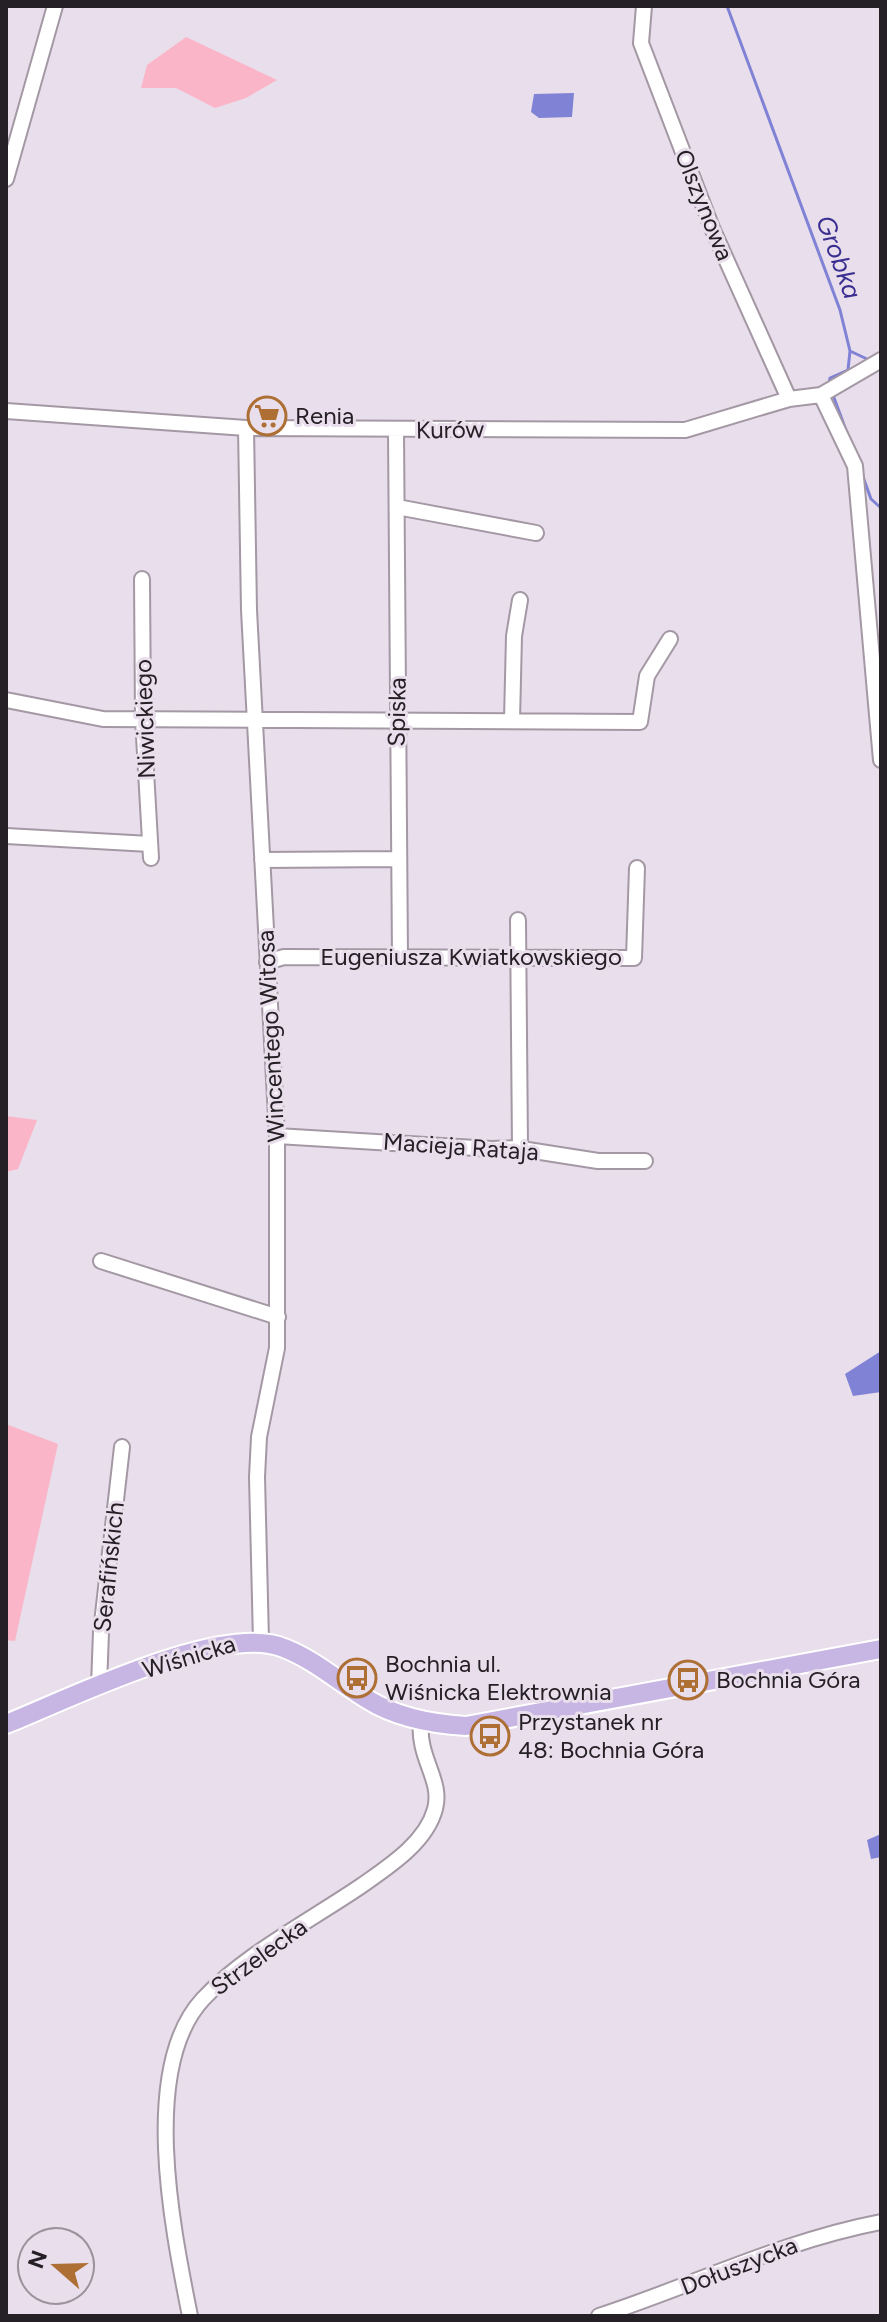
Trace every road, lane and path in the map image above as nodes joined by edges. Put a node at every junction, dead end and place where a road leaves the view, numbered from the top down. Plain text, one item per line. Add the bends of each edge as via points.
1 (55, 6) edge
2 (644, 6) edge
3 (6, 179) edge
4 (881, 360) edge
5 (827, 393) junction
6 (789, 399) junction
7 (6, 411) edge
8 (246, 428) junction
9 (396, 431) junction
10 (397, 507) junction
11 (536, 533) dead end
12 (142, 579) dead end
13 (520, 600) dead end
14 (670, 639) dead end
15 (6, 700) edge
16 (143, 719) junction
17 (512, 720) junction
18 (397, 721) junction
19 (254, 722) junction
20 (881, 760) edge
21 (6, 836) edge
22 (396, 859) junction
23 (262, 860) junction
24 (637, 868) dead end
25 (518, 920) dead end
26 (400, 957) junction
27 (519, 958) junction
28 (267, 962) junction
29 (277, 1136) junction
30 (520, 1148) junction
31 (645, 1161) dead end
32 (101, 1261) dead end
33 (278, 1317) junction
34 (122, 1447) dead end
35 (261, 1641) junction
36 (881, 1649) edge
37 (99, 1686) junction
38 (421, 1721) junction
39 (6, 1724) edge
40 (881, 2222) edge
41 (190, 2316) edge
42 (599, 2316) edge

1 - 3 street
2 - 6 street, Olszynowa via 640,33 646,58 707,215
4 - 5 street, Kurów
5 - 6 street, Kurów
5 - 20 street via 855,466
6 - 9 street, Kurów via 685,430
7 - 8 street, Kurów
8 - 9 street, Kurów
8 - 19 street, Wincentego Witosa
9 - 10 street, Spiska
10 - 11 street
10 - 18 street, Spiska
12 - 16 street, Niwickiego
13 - 17 street
14 - 17 street via 649,669 640,722
15 - 16 street via 103,719
16 - 19 street
16 - 21 street, Niwickiego via 151,851
17 - 18 street
18 - 19 street
18 - 22 street, Spiska
19 - 23 street, Wincentego Witosa
22 - 23 street
22 - 26 street, Spiska
23 - 28 street, Wincentego Witosa
24 - 27 street, Eugeniusza Kwiatkowskiego via 634,958
25 - 27 street
26 - 27 street, Eugeniusza Kwiatkowskiego
26 - 28 street, Eugeniusza Kwiatkowskiego via 284,957
27 - 30 street
28 - 29 street, Wincentego Witosa
29 - 30 street, Macieja Rataja
29 - 33 street, Wincentego Witosa
30 - 31 street, Macieja Rataja via 598,1161
32 - 33 street
33 - 35 street, Wincentego Witosa via 257,1464
34 - 37 street, Serafińskich
35 - 37 main road, Wiśnicka via 227,1642
35 - 38 main road, Wiśnicka via 311,1660 368,1700
36 - 38 main road, Wiśnicka via 493,1723
37 - 39 main road, Wiśnicka
38 - 41 street, Strzelecka via 420,1744 437,1795 432,1818 418,1839 375,1876 218,1984 179,2037 171,2075 167,2174
40 - 42 street, Dołuszycka via 784,2246

